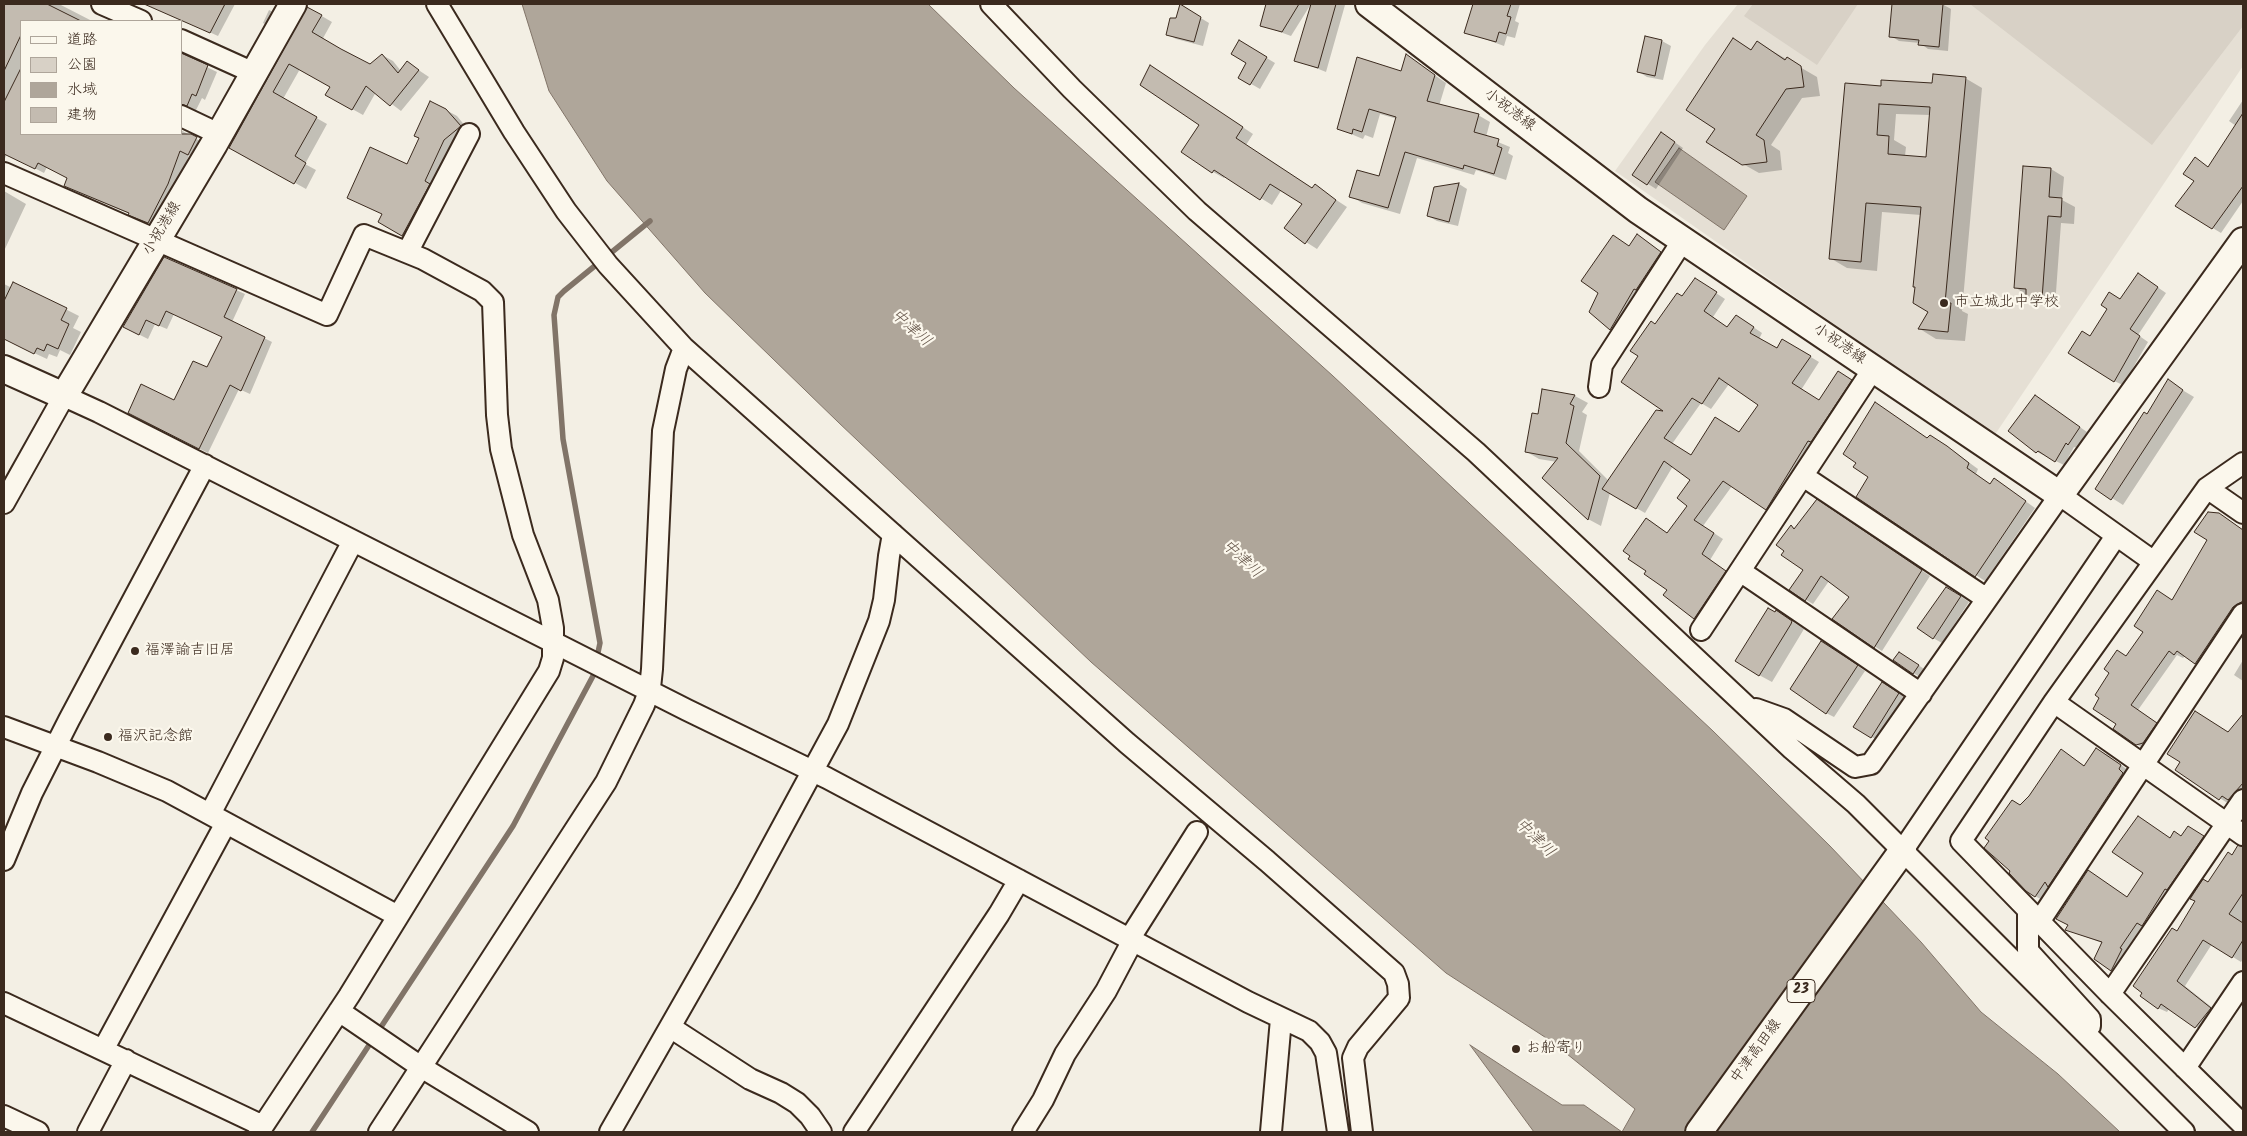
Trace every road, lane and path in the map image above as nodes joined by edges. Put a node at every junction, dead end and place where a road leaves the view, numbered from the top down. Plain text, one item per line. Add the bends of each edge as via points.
1 (102, 4) edge
2 (293, 4) edge
3 (438, 4) edge
4 (991, 4) edge
5 (1369, 4) edge
6 (139, 20) edge
7 (182, 40) edge
8 (254, 73) junction
9 (182, 116) edge
10 (220, 134) junction
11 (469, 134) dead end
12 (4, 173) edge
13 (1683, 240) junction
14 (156, 241) junction
15 (2243, 241) edge
16 (408, 251) junction
17 (684, 348) junction
18 (1873, 368) junction
19 (4, 369) edge
20 (1599, 387) dead end
21 (64, 396) junction
22 (2243, 463) edge
23 (205, 465) junction
24 (1803, 476) junction
25 (2207, 488) junction
26 (2060, 495) junction
27 (4, 503) edge
28 (2243, 513) edge
29 (894, 534) junction
30 (2116, 536) junction
31 (354, 541) junction
32 (2154, 562) junction
33 (1740, 571) junction
34 (1987, 599) junction
35 (2243, 614) edge
36 (1701, 630) dead end
37 (554, 643) junction
38 (649, 691) junction
39 (1921, 694) junction
40 (2054, 702) junction
41 (1748, 706) junction
42 (4, 727) edge
43 (56, 747) junction
44 (2144, 765) junction
45 (813, 771) junction
46 (2243, 800) edge
47 (218, 818) junction
48 (2227, 823) junction
49 (1197, 832) dead end
50 (2243, 834) edge
51 (1902, 850) junction
52 (4, 860) edge
53 (1019, 880) junction
54 (398, 916) junction
55 (2034, 916) junction
56 (1131, 939) junction
57 (2243, 982) edge
58 (2110, 994) junction
59 (4, 1003) edge
60 (339, 1012) junction
61 (1281, 1019) junction
62 (670, 1028) junction
63 (2090, 1038) junction
64 (103, 1050) junction
65 (126, 1060) junction
66 (422, 1067) junction
67 (2185, 1068) junction
68 (4, 1116) edge
69 (2243, 1125) edge
70 (261, 1129) edge
71 (38, 1132) edge
72 (88, 1132) edge
73 (379, 1132) edge
74 (528, 1132) edge
75 (610, 1132) edge
76 (821, 1132) edge
77 (854, 1132) edge
78 (1023, 1132) edge
79 (1271, 1132) edge
80 (1338, 1132) edge
81 (1362, 1132) edge
82 (1699, 1132) edge
83 (2184, 1132) edge

1 - 6 street
2 - 8 main road, 小祝港線
3 - 17 street via 514,132 566,211 608,265
4 - 41 street via 1072,89 1198,211 1476,452
5 - 13 main road, 小祝港線 via 1638,210
7 - 8 street
8 - 10 main road, 小祝港線
9 - 10 street
10 - 14 main road, 小祝港線
11 - 16 street
12 - 14 street
13 - 18 main road, 小祝港線
13 - 20 street via 1602,365
14 - 16 street via 327,315 364,235
14 - 21 main road, 小祝港線
15 - 26 main road
16 - 37 street via 482,291 493,302 501,449 523,535 548,600
17 - 29 street
17 - 38 street via 662,431
18 - 24 street
18 - 26 main road, 小祝港線
19 - 21 main road
21 - 23 street
21 - 27 street
22 - 25 street
23 - 31 street
23 - 43 street
24 - 33 street
24 - 34 street
25 - 28 street
25 - 32 street
26 - 30 street
26 - 34 street
29 - 45 street via 879,621 849,701
29 - 81 street via 1127,743 1394,973 1398,1000 1358,1047 1353,1058
30 - 32 street
30 - 51 street
31 - 37 street
31 - 47 street
32 - 40 street
33 - 36 street
33 - 39 street
34 - 39 street
35 - 44 street
37 - 38 street
37 - 54 street via 549,671
38 - 45 street
38 - 66 street via 606,782
39 - 41 street via 1872,764 1855,767 1784,719
40 - 44 street
40 - 55 street via 1961,841
41 - 51 street
42 - 43 street
43 - 47 street via 136,778
43 - 52 street via 32,793
44 - 48 street
44 - 55 street
45 - 53 street
45 - 62 street
46 - 48 street
47 - 54 street
47 - 64 street
48 - 50 street
48 - 58 street
49 - 56 street
51 - 63 street
51 - 82 main road, 中津高田線 / 23
53 - 56 street
53 - 77 street
54 - 60 street
55 - 58 street
55 - 63 street via 2028,951 2090,1019
56 - 61 street
56 - 78 street via 1106,991 1066,1054
57 - 67 street
58 - 67 street
59 - 64 street
60 - 66 street
60 - 70 street
61 - 79 street
61 - 80 street via 1315,1036 1326,1053
62 - 75 street
62 - 76 street via 750,1079 797,1103
63 - 83 street
64 - 65 street
65 - 70 street
65 - 72 street
66 - 73 street
66 - 74 street
67 - 69 street
68 - 71 street

